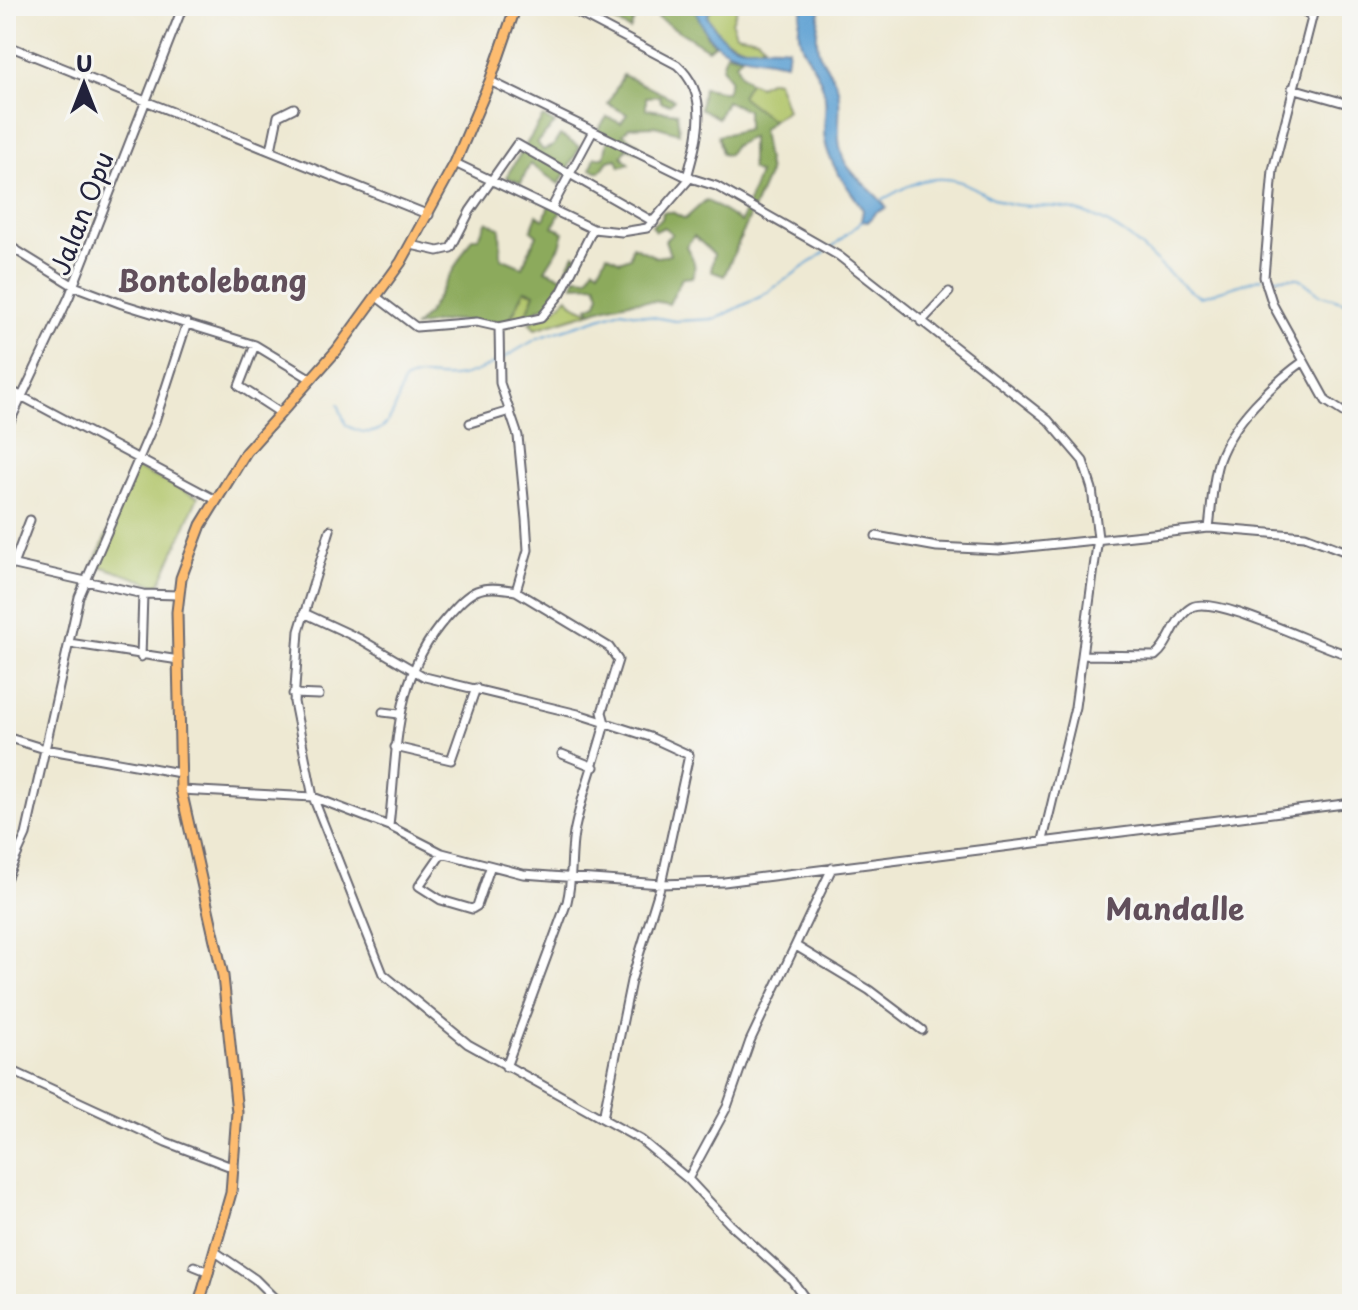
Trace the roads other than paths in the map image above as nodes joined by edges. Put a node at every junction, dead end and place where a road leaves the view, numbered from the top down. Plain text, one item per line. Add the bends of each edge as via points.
1 (183, 6) edge
2 (516, 6) edge
3 (565, 6) edge
4 (1293, 6) edge
5 (1315, 6) edge
6 (1311, 15) junction
7 (6, 45) edge
8 (490, 81) junction
9 (1292, 88) junction
10 (145, 100) junction
11 (1352, 105) edge
12 (294, 108) dead end
13 (593, 131) junction
14 (271, 150) junction
15 (455, 163) junction
16 (569, 172) junction
17 (689, 177) junction
18 (492, 179) junction
19 (551, 209) junction
20 (429, 215) junction
21 (654, 222) junction
22 (593, 229) junction
23 (6, 244) edge
24 (411, 245) junction
25 (74, 286) junction
26 (949, 292) dead end
27 (378, 298) junction
28 (921, 322) junction
29 (187, 323) junction
30 (499, 327) junction
31 (255, 345) junction
32 (1304, 361) junction
33 (311, 379) junction
34 (6, 388) edge
35 (22, 398) junction
36 (510, 411) junction
37 (279, 412) junction
38 (1352, 418) edge
39 (470, 423) dead end
40 (6, 430) edge
41 (137, 459) junction
42 (216, 500) junction
43 (30, 520) dead end
44 (1209, 528) junction
45 (330, 530) dead end
46 (876, 536) dead end
47 (1098, 538) junction
48 (1352, 554) edge
49 (9, 564) edge
50 (85, 582) junction
51 (516, 591) junction
52 (143, 594) junction
53 (178, 595) junction
54 (304, 613) junction
55 (69, 643) junction
56 (1083, 655) junction
57 (1352, 656) edge
58 (141, 657) junction
59 (179, 660) junction
60 (412, 669) junction
61 (476, 688) junction
62 (293, 694) junction
63 (319, 695) dead end
64 (383, 712) dead end
65 (399, 714) junction
66 (605, 723) junction
67 (6, 737) edge
68 (395, 747) junction
69 (45, 749) junction
70 (562, 754) dead end
71 (594, 767) junction
72 (180, 773) junction
73 (181, 790) junction
74 (313, 797) junction
75 (1352, 803) edge
76 (389, 826) junction
77 (1043, 840) junction
78 (442, 853) junction
79 (490, 868) junction
80 (832, 868) junction
81 (573, 878) junction
82 (6, 879) edge
83 (661, 884) junction
84 (796, 946) junction
85 (922, 1030) dead end
86 (506, 1067) junction
87 (6, 1068) edge
88 (603, 1118) junction
89 (234, 1168) junction
90 (688, 1179) junction
91 (214, 1251) junction
92 (194, 1266) dead end
93 (209, 1272) junction
94 (199, 1304) edge
95 (280, 1304) edge
96 (809, 1304) edge

1 - 10 street, Jalan Opu
2 - 8 main road
3 - 17 street via 689,76 701,124
4 - 6 street
5 - 6 street
6 - 9 street
7 - 10 street
8 - 13 street
8 - 15 main road
9 - 11 street
9 - 32 street via 1273,170 1264,280
10 - 14 street
10 - 25 street, Jalan Opu
12 - 14 street via 278,116
13 - 16 street
13 - 17 street
14 - 20 street
15 - 18 street
15 - 20 main road
16 - 18 street via 517,144
16 - 19 street
16 - 21 street
17 - 21 street
17 - 28 street via 716,186 839,256
18 - 19 street
18 - 24 street via 451,248
19 - 22 street
20 - 24 main road
21 - 22 street via 642,230
22 - 30 street via 547,314
23 - 25 street
24 - 27 main road
25 - 29 street
25 - 35 street, Jalan Opu
26 - 28 street
27 - 30 street via 416,327 477,322
27 - 33 main road
28 - 47 street via 1048,420 1070,444 1090,480
29 - 31 street
29 - 41 street
30 - 36 street via 500,383
31 - 33 street
31 - 37 street via 239,386
32 - 38 street via 1326,401
32 - 44 street via 1246,417 1226,447
33 - 37 main road
34 - 35 street
35 - 40 street, Jalan Opu
35 - 41 street
36 - 39 street
36 - 51 street via 518,436 528,550
37 - 42 main road
41 - 42 street
41 - 50 street
42 - 53 main road via 190,547
43 - 49 street
44 - 47 street
44 - 48 street via 1305,536
45 - 54 street
46 - 47 street via 937,547 999,550
47 - 56 street
49 - 50 street
50 - 52 street
50 - 55 street
51 - 60 street via 490,586 474,591 433,633
51 - 66 street via 617,656 602,714
52 - 53 street
52 - 58 street
53 - 59 main road
54 - 60 street
54 - 62 street
55 - 58 street
55 - 69 street
56 - 57 street via 1155,656 1181,616 1193,606 1208,605
56 - 77 street via 1065,758
58 - 59 street
59 - 72 main road
60 - 61 street
60 - 65 street
61 - 66 street
61 - 68 street via 451,760
62 - 63 street
62 - 74 street
64 - 65 street
65 - 68 street
66 - 71 street
66 - 83 street via 689,755
67 - 69 street
68 - 76 street
69 - 72 street
69 - 82 street via 26,835
70 - 71 street
71 - 81 street via 575,828
72 - 73 main road
73 - 74 street
73 - 89 main road via 226,995 236,1100
74 - 76 street
74 - 86 street via 383,974 442,1024
75 - 77 street
76 - 78 street
77 - 80 street
78 - 79 street
78 - 79 street via 419,886 453,904 477,906
79 - 81 street
80 - 83 street
80 - 84 street
81 - 83 street
81 - 86 street
83 - 88 street via 631,981
84 - 85 street
84 - 90 street via 743,1055 727,1107
86 - 88 street
87 - 89 street
88 - 90 street via 641,1140
89 - 91 main road
90 - 96 street via 792,1280
91 - 93 main road
91 - 95 street
92 - 93 street
93 - 94 main road

